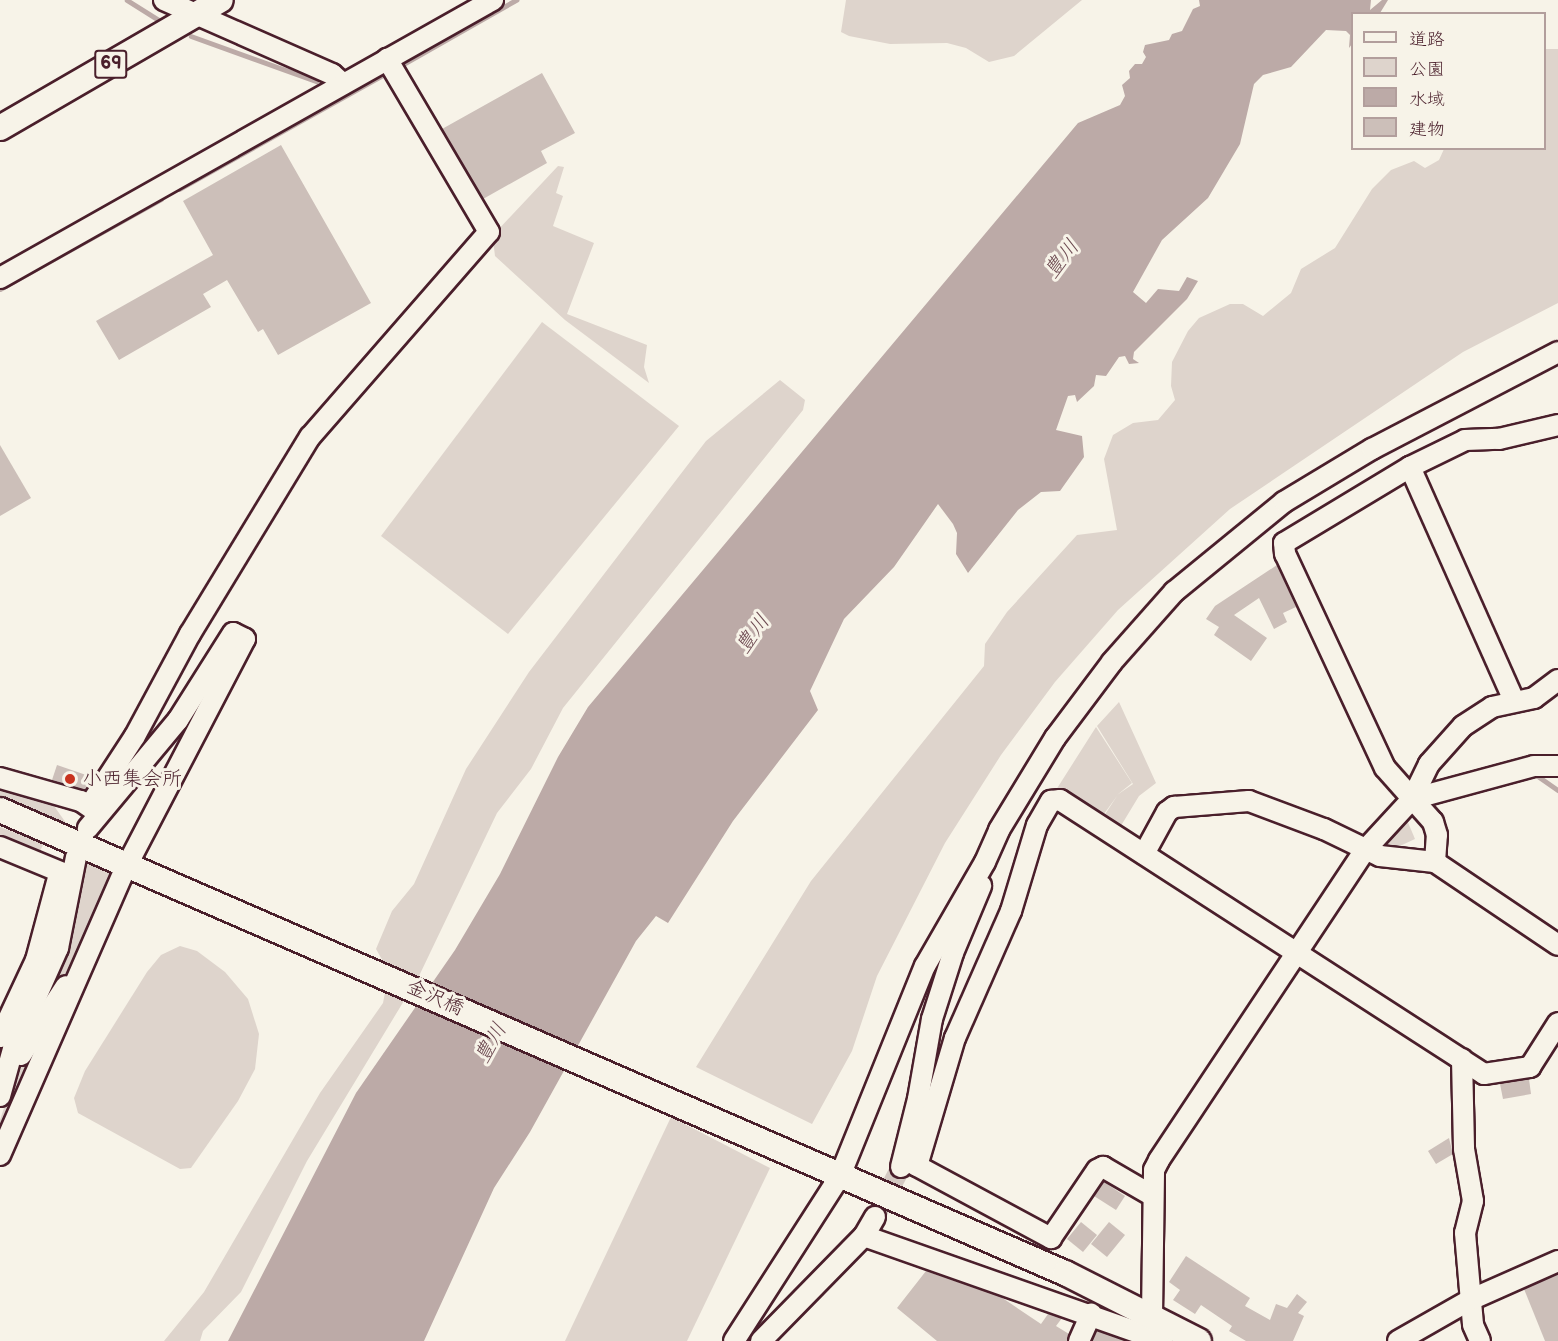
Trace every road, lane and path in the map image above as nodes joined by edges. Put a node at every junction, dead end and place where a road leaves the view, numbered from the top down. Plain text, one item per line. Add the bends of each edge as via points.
1 (164, 0) edge
2 (222, 0) edge
3 (493, 0) edge
4 (198, 14) junction
5 (388, 61) junction
6 (343, 84) junction
7 (0, 128) edge
8 (0, 278) edge
9 (1558, 352) edge
10 (1527, 365) junction
11 (1558, 367) edge
12 (1558, 425) edge
13 (1410, 467) junction
14 (1558, 681) edge
15 (1514, 702) junction
16 (1558, 766) edge
17 (0, 778) edge
18 (1412, 799) junction
19 (0, 810) edge
20 (92, 815) junction
21 (0, 847) edge
22 (1365, 850) junction
23 (1144, 854) junction
24 (76, 856) dead end
25 (985, 862) junction
26 (1435, 862) junction
27 (129, 863) junction
28 (64, 875) junction
29 (1558, 945) edge
30 (1297, 953) junction
31 (80, 979) junction
32 (1558, 1023) edge
33 (0, 1037) edge
34 (1462, 1059) junction
35 (4, 1076) edge
36 (0, 1096) edge
37 (0, 1155) edge
38 (908, 1164) junction
39 (840, 1176) junction
40 (1154, 1196) junction
41 (875, 1218) tunnel mouth
42 (864, 1236) junction
43 (1558, 1261) edge
44 (1470, 1300) junction
45 (1091, 1314) junction
46 (1152, 1316) junction
47 (734, 1341) edge
48 (761, 1341) edge
49 (1079, 1341) edge
50 (1162, 1341) edge
51 (1199, 1341) edge
52 (1398, 1341) edge
53 (1480, 1341) edge

1 - 4 street
2 - 4 main road, 69
3 - 5 street
4 - 6 street via 332,74
4 - 7 main road, 69
5 - 6 street
5 - 20 street via 489,232 310,437 190,634
6 - 8 street
9 - 10 street
10 - 11 street via 1534,372
10 - 25 street via 1284,501 1174,592 1112,662 1055,738 999,830
12 - 13 street via 1519,436 1465,440
13 - 15 street
13 - 18 street via 1284,543 1285,554 1385,768
14 - 15 street via 1534,698
15 - 18 street via 1492,707 1463,726 1430,764
16 - 18 street via 1534,766
17 - 20 street
18 - 22 street
18 - 26 street via 1433,822 1437,835
19 - 27 main road, 金沢橋
20 - 27 street via 178,720 233,633 245,639
21 - 28 street
22 - 23 street via 1324,829 1250,801 1174,807 1167,812
22 - 26 street via 1380,856
22 - 30 street
23 - 30 street
23 - 38 street via 1060,800 1051,801 1037,825 1011,911 956,1038
24 - 28 street
25 - 38 street via 981,885 932,1019
25 - 39 street via 925,966
26 - 29 street
27 - 31 street
27 - 39 main road, 金沢橋
28 - 33 street via 36,960
28 - 35 street via 58,948
30 - 34 street
30 - 40 street via 1159,1160 1154,1170
31 - 35 street via 67,985
31 - 37 street
32 - 34 street via 1530,1067 1523,1070 1484,1074
34 - 44 street via 1464,1149 1473,1201 1465,1233
35 - 36 street
38 - 40 street via 1051,1238 1097,1170 1103,1167
39 - 46 main road, 金沢橋
39 - 47 street
40 - 46 street
41 - 42 street
42 - 45 street
42 - 48 street
43 - 44 street
44 - 52 street
44 - 53 street via 1473,1325
45 - 49 street
45 - 50 street
46 - 51 main road, 金沢橋

